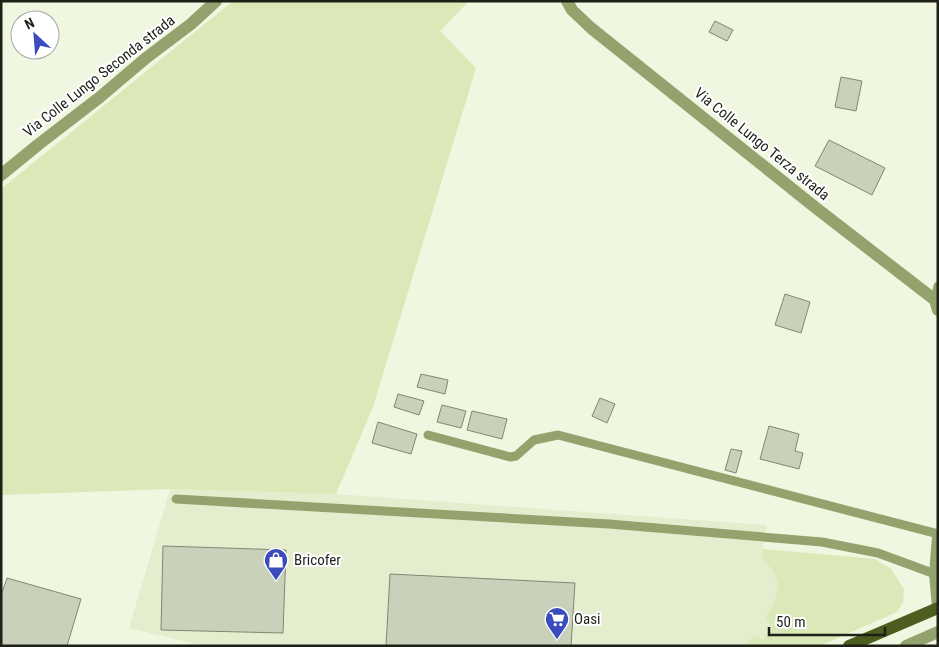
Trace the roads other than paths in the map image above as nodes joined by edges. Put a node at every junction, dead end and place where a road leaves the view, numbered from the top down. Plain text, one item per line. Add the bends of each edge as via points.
1 (216, 1) edge
2 (567, 1) edge
3 (1, 175) edge
4 (938, 286) edge
5 (936, 305) edge
6 (428, 435) dead end
7 (176, 500) dead end
8 (938, 536) edge
9 (935, 574) junction
10 (938, 607) edge
11 (938, 632) edge
12 (849, 646) edge
13 (906, 646) edge
14 (927, 646) edge

1 - 3 street, Via Colle Lungo Seconda strada
2 - 5 street, Via Colle Lungo Terza strada via 591,28
4 - 5 lane
6 - 8 lane via 510,457 516,456 534,440 558,435
7 - 9 lane via 600,523 822,542 878,552
8 - 9 street
9 - 10 street
10 - 12 main road
11 - 13 street
11 - 14 street

